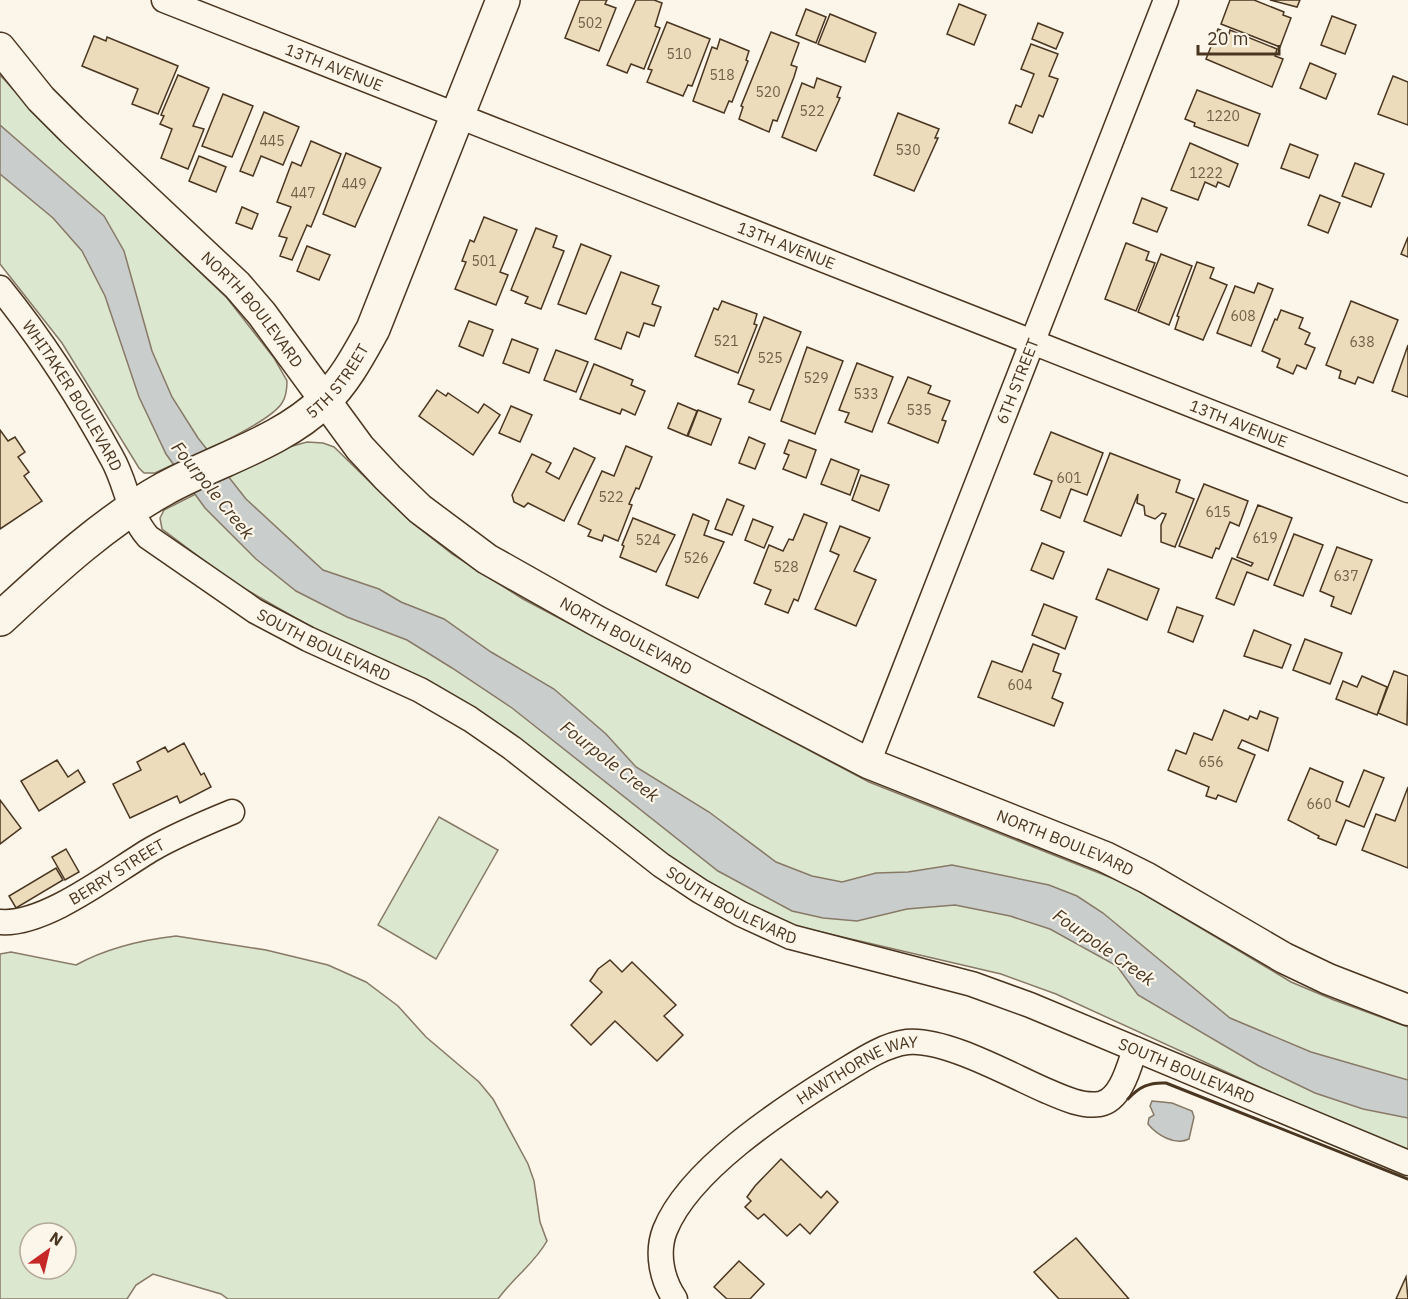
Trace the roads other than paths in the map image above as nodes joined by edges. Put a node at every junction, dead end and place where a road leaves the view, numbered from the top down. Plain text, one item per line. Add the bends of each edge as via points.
1 (164, 0) edge
2 (503, 0) edge
3 (1166, 0) edge
4 (0, 48) edge
5 (458, 115) junction
6 (0, 288) edge
7 (1032, 343) junction
8 (324, 401) junction
9 (1408, 490) edge
10 (132, 510) junction
11 (0, 619) edge
12 (868, 763) junction
13 (232, 812) dead end
14 (0, 922) edge
15 (1408, 1010) edge
16 (1135, 1049) junction
17 (1408, 1163) edge
18 (675, 1299) edge

1 - 5 street, 13TH AVENUE
2 - 5 main road, 5TH STREET
3 - 7 street, 6TH STREET
4 - 8 street, NORTH BOULEVARD via 41,99 237,285
5 - 7 street, 13TH AVENUE
5 - 8 main road, 5TH STREET via 373,329 354,364
6 - 10 street, WHITAKER BOULEVARD via 58,367 113,459
7 - 9 street, 13TH AVENUE
7 - 12 street, 6TH STREET
8 - 10 main road, 5TH STREET via 255,445 164,489
8 - 12 street, NORTH BOULEVARD via 360,448 404,494 487,559
10 - 11 main road, 5TH STREET via 70,555
10 - 16 street, SOUTH BOULEVARD via 147,537 209,581 255,611 420,690 470,719 661,865 741,914 839,951 972,984
12 - 15 street, NORTH BOULEVARD via 1105,857 1284,958 1328,980
13 - 14 street, BERRY STREET via 154,848 45,914 12,923
16 - 17 street, SOUTH BOULEVARD
16 - 18 street, HAWTHORNE WAY via 1114,1095 1102,1104 1088,1105 933,1044 908,1042 855,1064 748,1134 683,1200 664,1233 661,1256 663,1277

